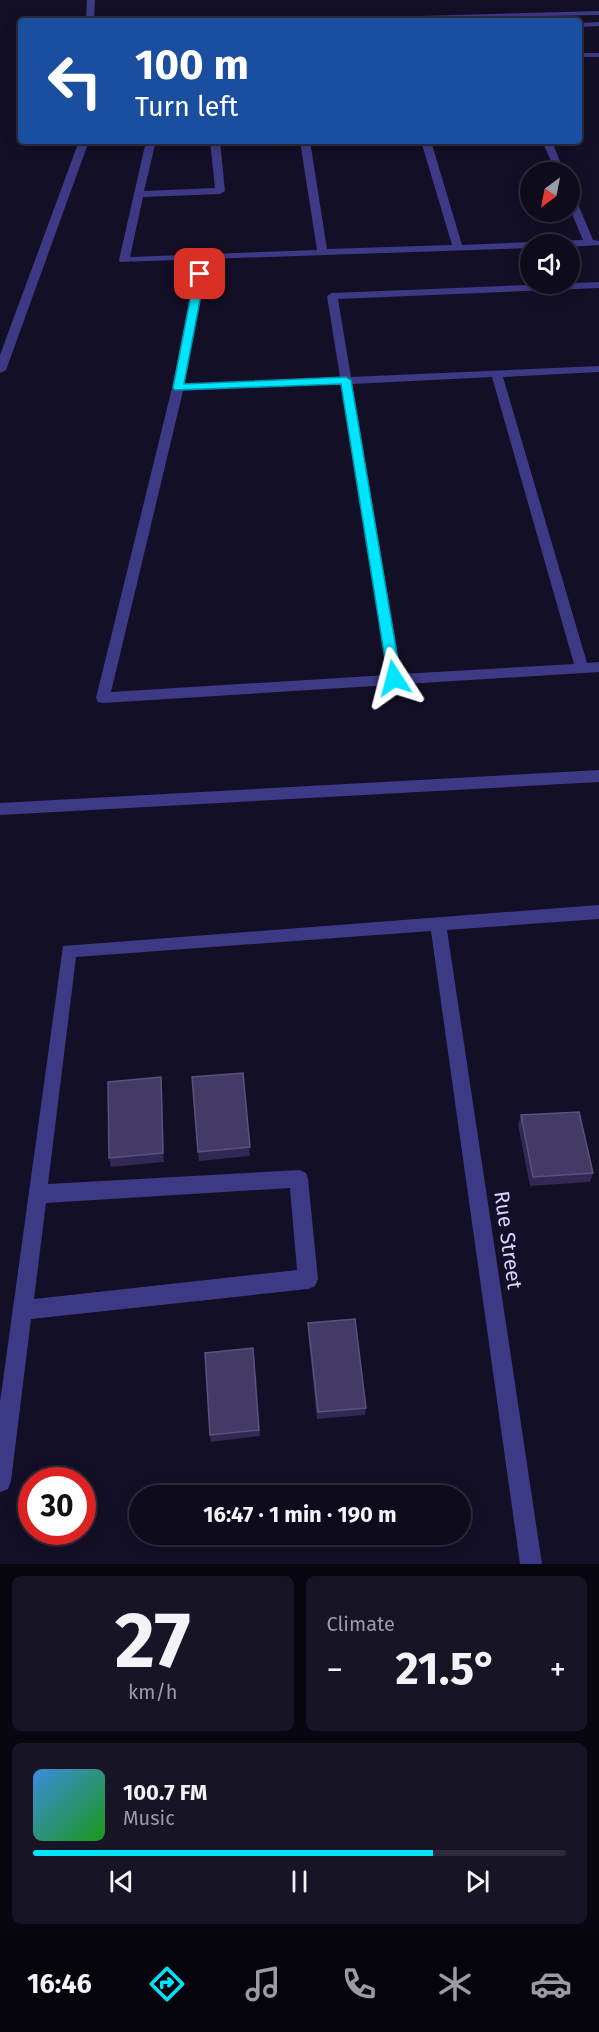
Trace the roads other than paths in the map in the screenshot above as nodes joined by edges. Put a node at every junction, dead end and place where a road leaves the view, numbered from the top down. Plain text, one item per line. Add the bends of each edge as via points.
1 (91, 0) edge
2 (599, 13) edge
3 (90, 18) edge
4 (419, 18) edge
5 (599, 24) edge
6 (582, 25) edge
7 (582, 55) edge
8 (599, 55) edge
9 (83, 144) edge
10 (150, 144) edge
11 (215, 144) edge
12 (306, 144) edge
13 (427, 144) edge
14 (548, 144) edge
15 (556, 162) edge
16 (140, 194) junction
17 (580, 216) edge
18 (594, 243) edge
19 (520, 245) edge
20 (458, 248) junction
21 (324, 253) junction
22 (200, 274) dead end
23 (599, 285) edge
24 (599, 369) edge
25 (0, 370) edge
26 (497, 374) junction
27 (346, 380) junction
28 (178, 388) junction
29 (599, 667) edge
30 (582, 668) junction
31 (394, 678) junction
32 (599, 776) edge
33 (0, 809) edge
34 (599, 912) edge
35 (438, 924) junction
36 (38, 1194) junction
37 (22, 1310) junction
38 (0, 1481) edge
39 (531, 1564) edge

1 - 3 street
2 - 4 street
5 - 6 street
7 - 8 street
9 - 25 street
10 - 16 street
11 - 16 street via 220,191
12 - 21 street
13 - 20 street
14 - 15 street
16 - 21 street via 124,260
17 - 18 street
19 - 20 street
20 - 21 street
22 - 28 street
23 - 27 street via 332,296
24 - 26 street
26 - 27 street
26 - 30 street
27 - 28 street
27 - 31 street
28 - 31 street via 103,698
29 - 30 street
30 - 31 street
32 - 33 street
34 - 35 street
35 - 36 street via 69,951
35 - 39 street, Rue Street
36 - 37 street
36 - 37 street via 299,1179 308,1279
37 - 38 street

